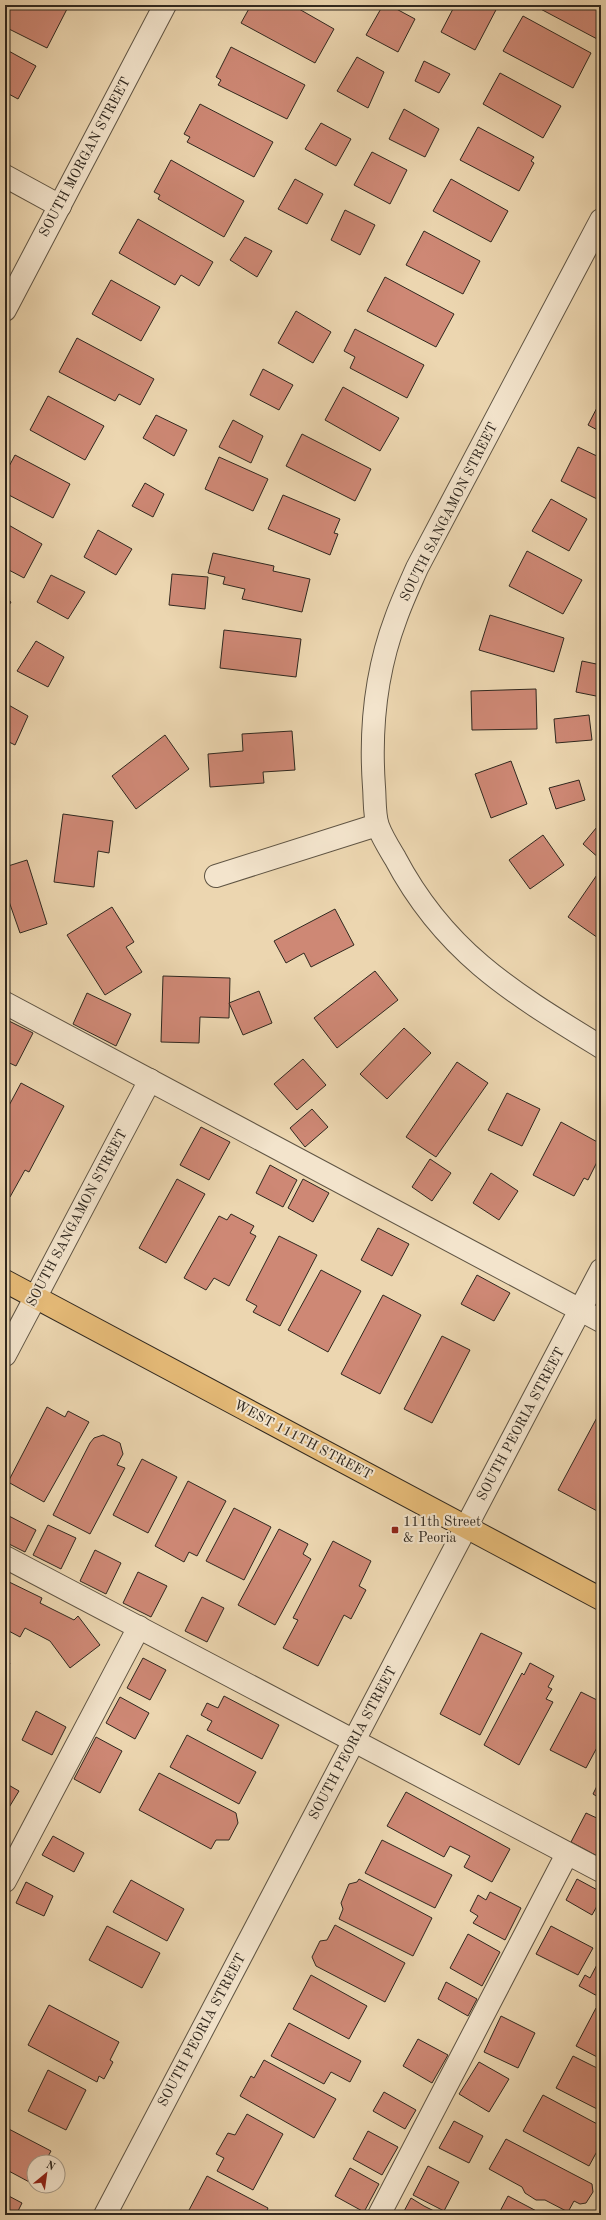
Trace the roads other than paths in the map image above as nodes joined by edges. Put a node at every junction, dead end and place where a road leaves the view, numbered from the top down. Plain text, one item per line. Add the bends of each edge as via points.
1 (165, 5) edge
2 (5, 176) edge
3 (60, 206) junction
4 (601, 220) edge
5 (5, 310) edge
6 (377, 825) junction
7 (216, 876) dead end
8 (5, 1003) edge
9 (601, 1047) edge
10 (150, 1080) junction
11 (601, 1270) edge
12 (5, 1281) edge
13 (35, 1297) junction
14 (580, 1310) junction
15 (601, 1321) edge
16 (5, 1355) edge
17 (467, 1527) junction
18 (5, 1557) edge
19 (601, 1599) edge
20 (139, 1627) junction
21 (354, 1741) junction
22 (567, 1854) junction
23 (601, 1871) edge
24 (5, 1881) edge
25 (105, 2215) edge
26 (379, 2215) edge

1 - 3 street, SOUTH MORGAN STREET
2 - 3 street
3 - 5 street, SOUTH MORGAN STREET
4 - 6 street, SOUTH SANGAMON STREET via 417,568 396,618 383,659 375,710 372,766
6 - 7 street
6 - 9 street, SOUTH SANGAMON STREET via 406,880 430,914 477,964 525,1001
8 - 10 street
10 - 13 street, SOUTH SANGAMON STREET
10 - 14 street
11 - 14 street, SOUTH PEORIA STREET
12 - 13 main road, WEST 111TH STREET
13 - 16 street, SOUTH SANGAMON STREET
13 - 17 main road, WEST 111TH STREET
14 - 15 street
14 - 17 street, SOUTH PEORIA STREET
17 - 19 main road, WEST 111TH STREET
17 - 21 street, SOUTH PEORIA STREET
18 - 20 street
20 - 21 street
20 - 24 street
21 - 22 street
21 - 25 street, SOUTH PEORIA STREET
22 - 23 street
22 - 26 street

